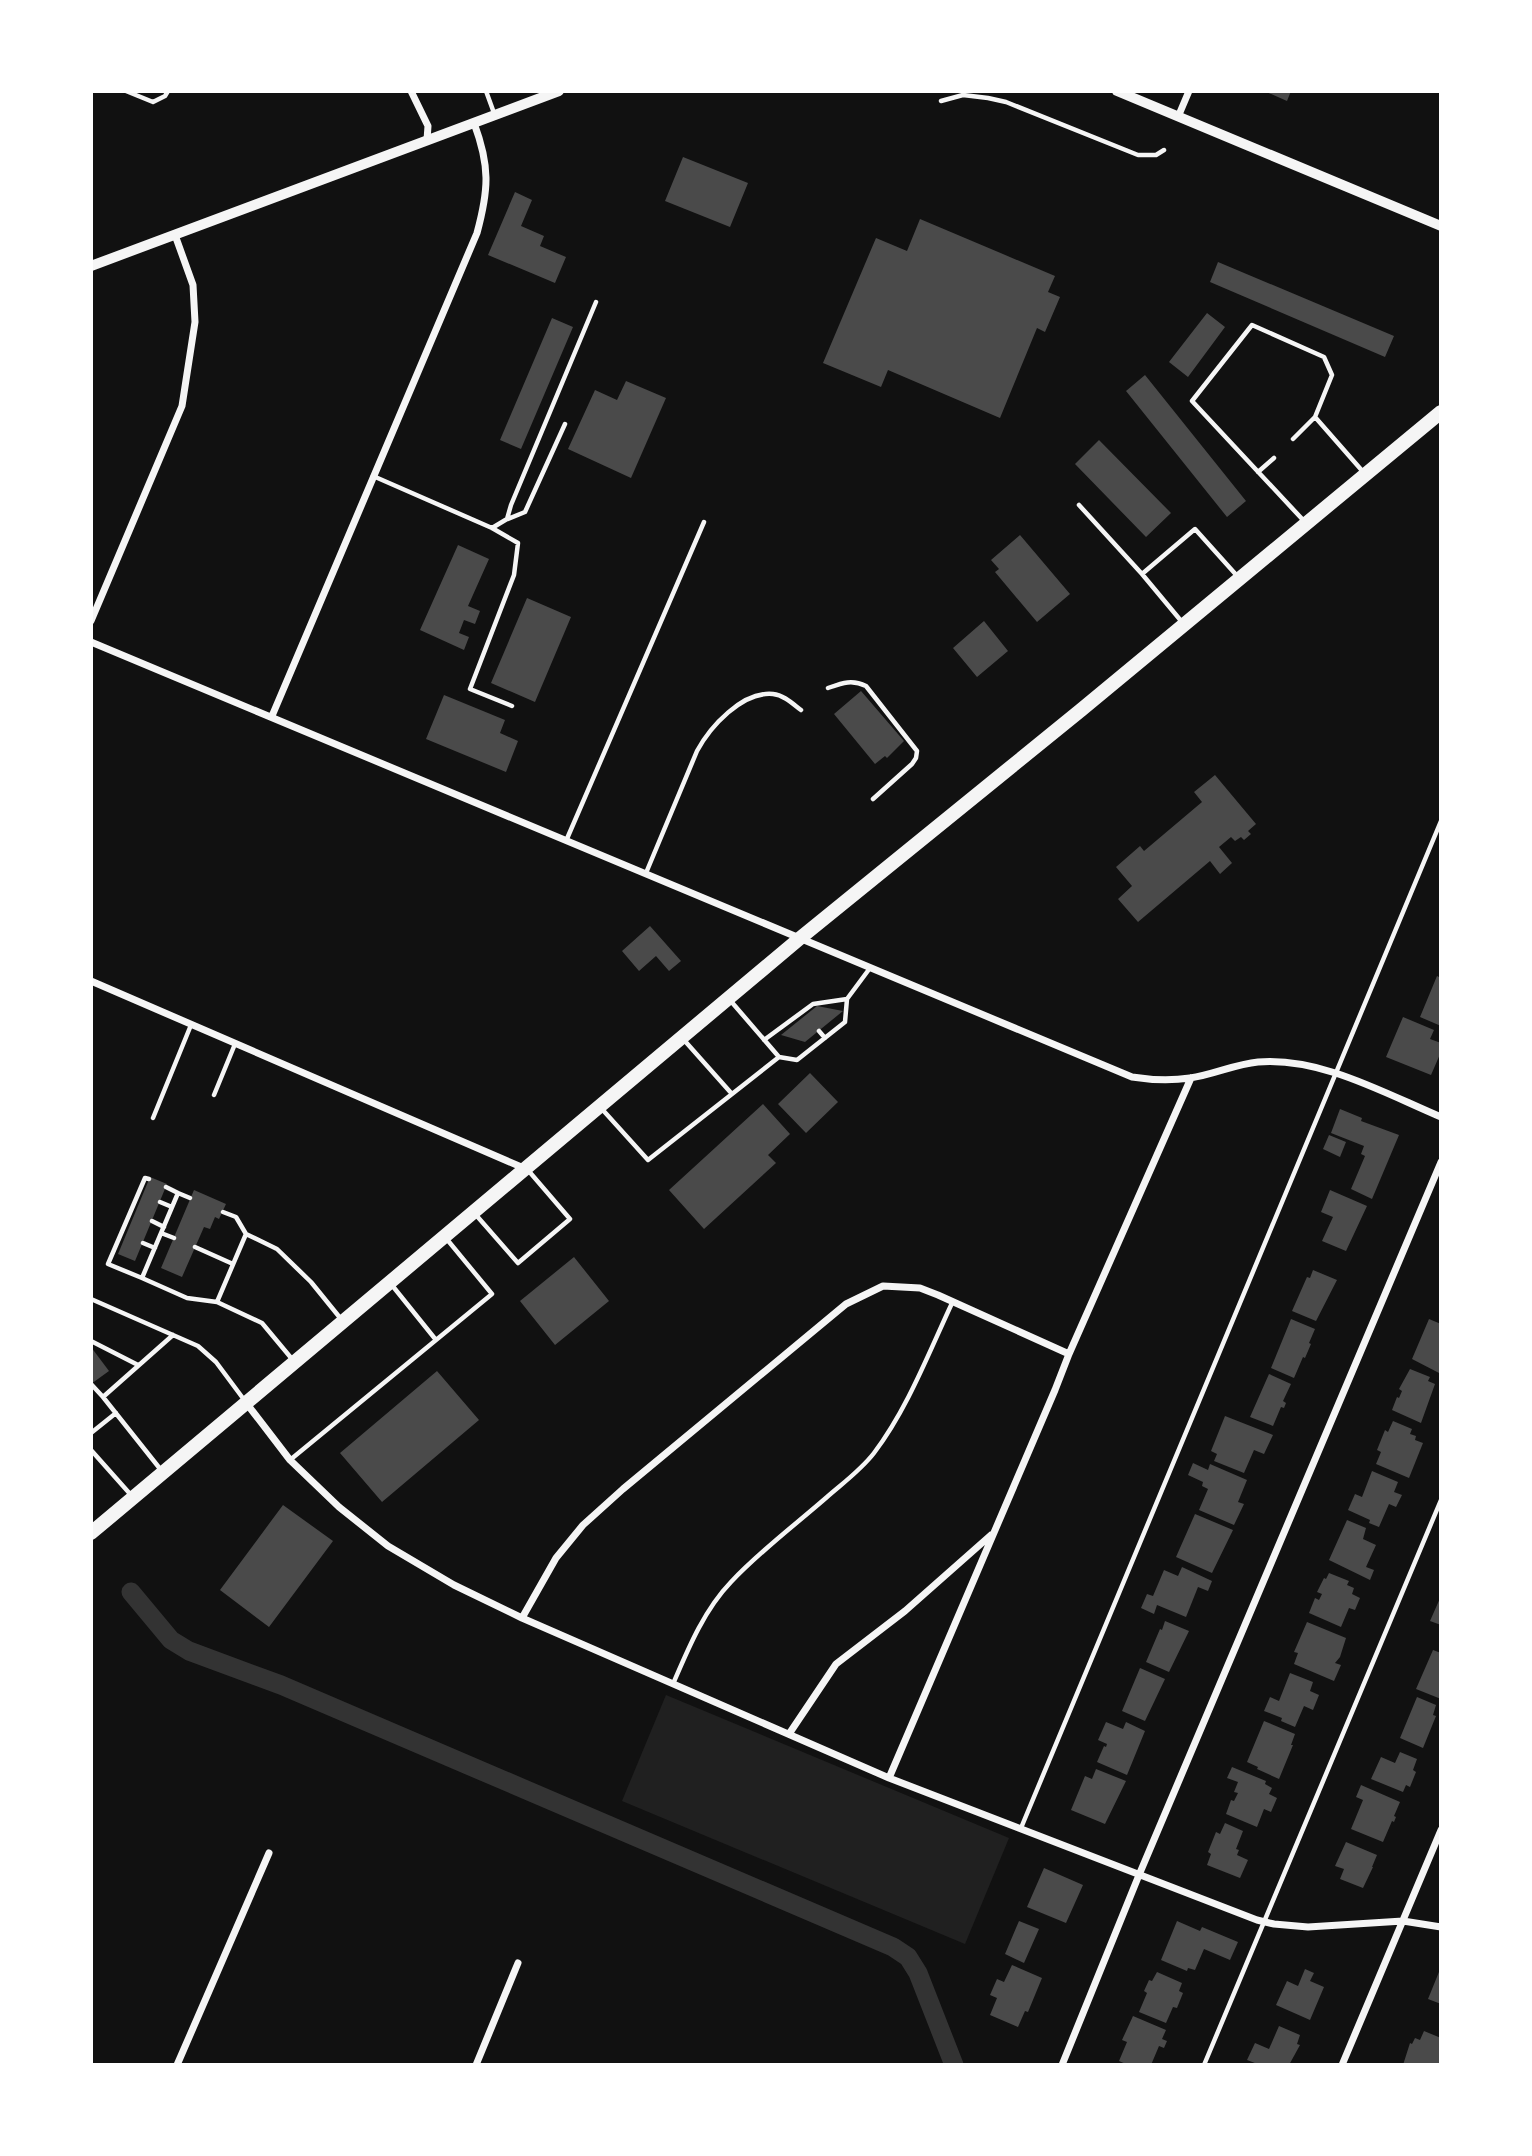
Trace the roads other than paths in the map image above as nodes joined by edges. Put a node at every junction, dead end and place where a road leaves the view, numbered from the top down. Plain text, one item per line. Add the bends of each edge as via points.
1 (126, 91) edge
2 (169, 91) edge
3 (411, 91) edge
4 (486, 91) edge
5 (559, 91) edge
6 (1117, 91) edge
7 (1189, 91) edge
8 (941, 101) dead end
9 (495, 115) junction
10 (1178, 117) junction
11 (474, 123) junction
12 (428, 141) junction
13 (1164, 150) dead end
14 (1441, 226) edge
15 (175, 235) junction
16 (91, 266) edge
17 (596, 302) dead end
18 (1441, 412) edge
19 (1315, 418) junction
20 (565, 424) dead end
21 (1293, 439) dead end
22 (1274, 458) dead end
23 (1258, 472) junction
24 (1365, 475) junction
25 (373, 476) junction
26 (1079, 505) dead end
27 (507, 519) junction
28 (704, 522) dead end
29 (1306, 524) junction
30 (492, 528) junction
31 (1142, 575) junction
32 (1240, 579) junction
33 (91, 621) edge
34 (1184, 625) junction
35 (91, 642) edge
36 (828, 688) dead end
37 (512, 706) dead end
38 (801, 710) dead end
39 (272, 716) junction
40 (873, 799) dead end
41 (1441, 821) edge
42 (566, 841) junction
43 (646, 874) junction
44 (799, 939) junction
45 (870, 968) junction
46 (91, 981) edge
47 (728, 998) junction
48 (847, 999) junction
49 (191, 1024) junction
50 (818, 1031) dead end
51 (682, 1038) junction
52 (825, 1038) junction
53 (764, 1040) junction
54 (235, 1043) junction
55 (779, 1057) junction
56 (1335, 1073) junction
57 (1191, 1078) junction
58 (732, 1094) junction
59 (214, 1096) dead end
60 (600, 1107) junction
61 (1441, 1117) edge
62 (153, 1118) dead end
63 (1441, 1162) edge
64 (526, 1169) junction
65 (149, 1180) dead end
66 (166, 1187) dead end
67 (178, 1193) junction
68 (190, 1198) dead end
69 (160, 1202) dead end
70 (172, 1207) junction
71 (223, 1212) dead end
72 (474, 1212) junction
73 (152, 1222) dead end
74 (163, 1227) junction
75 (161, 1233) junction
76 (246, 1234) junction
77 (445, 1237) junction
78 (174, 1238) dead end
79 (142, 1243) dead end
80 (195, 1247) dead end
81 (155, 1248) junction
82 (233, 1264) junction
83 (142, 1278) junction
84 (390, 1283) junction
85 (91, 1299) edge
86 (953, 1301) junction
87 (217, 1302) junction
88 (344, 1322) junction
89 (173, 1334) junction
90 (436, 1340) junction
91 (91, 1341) edge
92 (1069, 1354) junction
93 (296, 1363) junction
94 (138, 1366) junction
95 (91, 1384) edge
96 (103, 1397) junction
97 (247, 1404) junction
98 (116, 1413) junction
99 (91, 1433) edge
100 (91, 1450) edge
101 (290, 1460) junction
102 (164, 1473) junction
103 (133, 1498) junction
104 (1441, 1500) edge
105 (994, 1532) junction
106 (91, 1533) edge
107 (522, 1618) junction
108 (673, 1684) junction
109 (789, 1734) junction
110 (889, 1778) junction
111 (1021, 1829) junction
112 (1441, 1830) edge
113 (269, 1853) dead end
114 (1139, 1875) junction
115 (1403, 1921) junction
116 (1264, 1922) junction
117 (1441, 1927) edge
118 (519, 1964) dead end
119 (177, 2065) edge
120 (476, 2065) edge
121 (1062, 2065) edge
122 (1204, 2065) edge
123 (1342, 2065) edge

1 - 2 lane via 153,102
3 - 12 street via 428,126
4 - 9 lane
5 - 9 street
6 - 10 street
7 - 10 street
8 - 13 lane via 963,95 988,98 1138,155
9 - 11 street
10 - 14 street
11 - 12 street
11 - 25 street via 487,177 477,233
12 - 15 street
15 - 16 street
15 - 33 street via 192,285 195,322 182,406
17 - 27 lane
18 - 24 main road
19 - 21 lane
19 - 23 lane via 1332,375 1324,357 1252,325 1192,401
19 - 24 lane
20 - 27 lane via 525,512
22 - 23 lane
23 - 29 lane
24 - 29 main road
25 - 30 lane
25 - 39 street
26 - 31 lane
27 - 30 lane
28 - 42 lane
29 - 32 main road
30 - 37 lane via 518,543 514,575 470,689
31 - 32 lane via 1195,529
31 - 34 lane
32 - 34 main road
34 - 44 main road
35 - 39 street
36 - 40 lane via 849,681 866,686 917,751 912,764
38 - 43 lane via 784,697 760,695 717,723 705,736
39 - 42 street
41 - 56 lane
42 - 43 street
43 - 44 street
44 - 45 street
44 - 47 main road
45 - 48 lane
45 - 57 street via 1132,1077 1157,1081
46 - 49 street
47 - 51 main road
47 - 53 lane
48 - 52 lane via 845,1022
48 - 53 lane via 813,1004
49 - 54 street
49 - 62 lane
50 - 52 lane
51 - 58 lane
51 - 60 main road
52 - 55 lane via 797,1060
53 - 55 lane
54 - 59 lane
54 - 64 street
55 - 58 lane
56 - 57 street via 1276,1061
56 - 61 street
56 - 111 lane
57 - 92 street
58 - 60 lane via 648,1160
60 - 64 main road
63 - 114 street
64 - 72 main road
64 - 72 lane via 570,1219 517,1263
65 - 83 lane via 145,1178 108,1264
66 - 67 lane
67 - 68 lane
67 - 70 lane
69 - 70 lane
70 - 74 lane
71 - 76 lane via 236,1217
72 - 77 main road
73 - 74 lane
74 - 75 lane
75 - 78 lane
75 - 81 lane
76 - 82 lane
76 - 88 lane via 277,1249
77 - 84 main road
77 - 90 lane via 492,1294
79 - 81 lane
80 - 82 lane
81 - 83 lane
82 - 87 lane
83 - 87 lane via 187,1298
84 - 88 main road
84 - 90 lane
85 - 89 lane
86 - 92 street
86 - 107 street via 920,1288 883,1286 846,1304 583,1525 556,1558
86 - 108 lane via 893,1424 873,1454 729,1584 705,1617
87 - 93 lane via 262,1323
88 - 93 main road
89 - 94 lane
89 - 97 lane via 198,1346 216,1362
90 - 101 lane
91 - 94 lane
92 - 105 street
93 - 97 main road
94 - 96 lane
95 - 96 lane
96 - 98 lane
97 - 101 street
97 - 102 main road
98 - 99 lane
98 - 102 lane
100 - 103 lane
101 - 107 street via 388,1546
102 - 103 main road
103 - 106 main road
104 - 116 lane
105 - 109 street via 905,1611 836,1664
105 - 110 street
107 - 108 street
108 - 109 street
109 - 110 street
110 - 111 street
111 - 114 street
112 - 115 street
113 - 119 street
114 - 116 street
114 - 121 street
115 - 116 street via 1308,1927
115 - 117 street
115 - 123 street
116 - 122 lane
118 - 120 street

